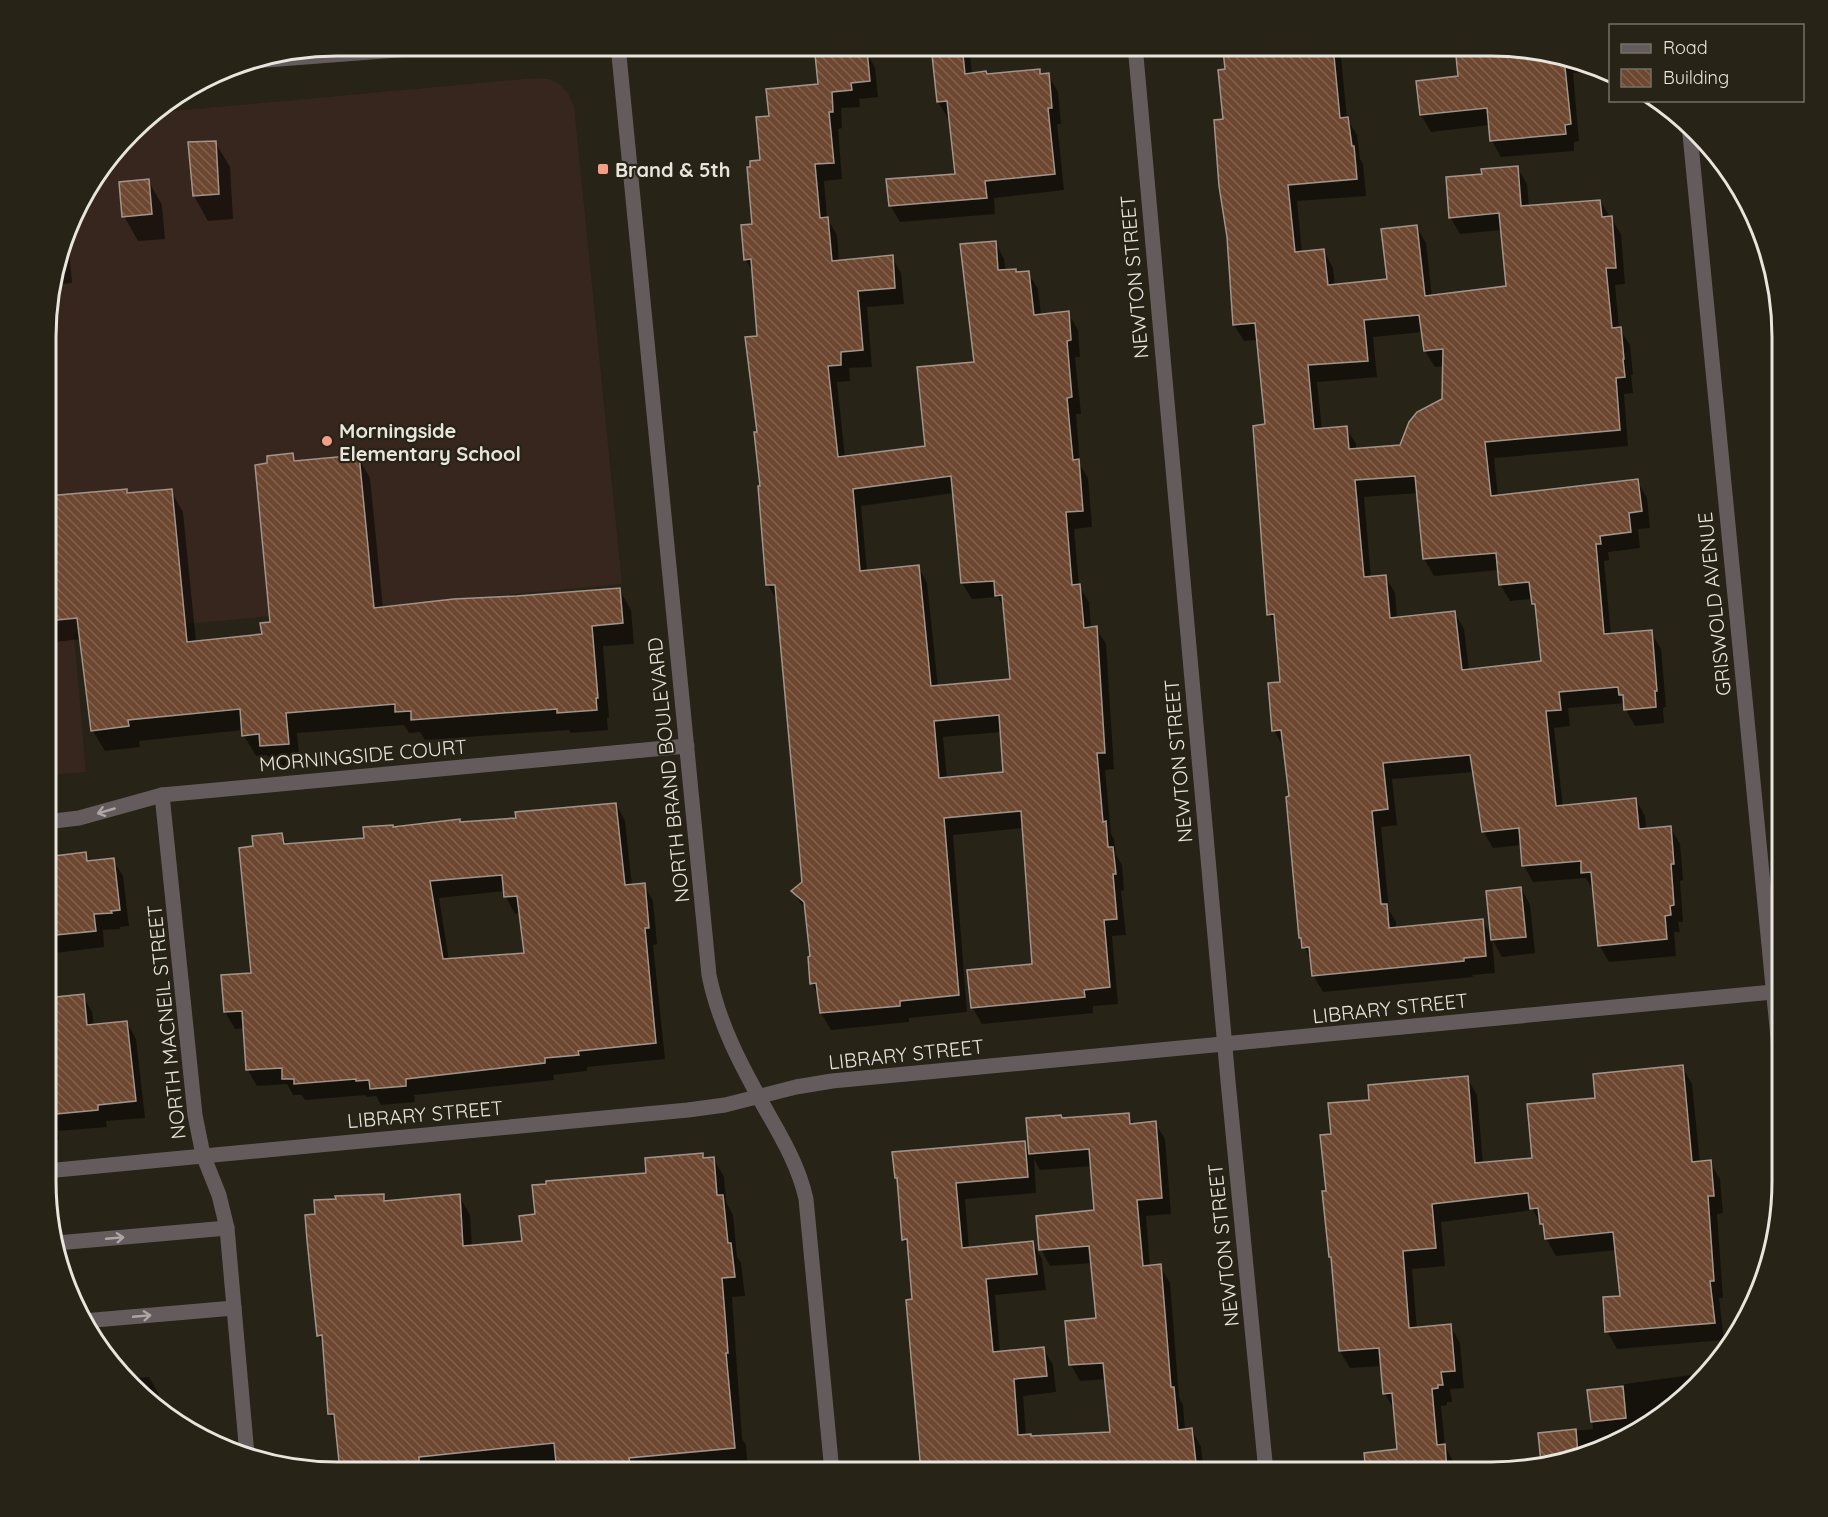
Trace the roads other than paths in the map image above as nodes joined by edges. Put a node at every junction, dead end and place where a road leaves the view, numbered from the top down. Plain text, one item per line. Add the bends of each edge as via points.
1 (619, 56) edge
2 (1136, 56) edge
3 (1690, 138) edge
4 (687, 746) junction
5 (162, 795) junction
6 (56, 821) edge
7 (1772, 982) edge
8 (1772, 992) edge
9 (1225, 1045) junction
10 (758, 1096) junction
11 (202, 1155) junction
12 (56, 1170) edge
13 (227, 1228) junction
14 (63, 1242) edge
15 (234, 1308) junction
16 (93, 1320) edge
17 (246, 1447) edge
18 (831, 1462) edge
19 (1265, 1462) edge

1 - 4 street, NORTH BRAND BOULEVARD
2 - 9 street, NEWTON STREET
3 - 7 street, GRISWOLD AVENUE
4 - 5 street, MORNINGSIDE COURT
4 - 10 street, NORTH BRAND BOULEVARD via 709,975 728,1036
5 -> 6 street, MORNINGSIDE COURT
5 - 11 street, NORTH MACNEIL STREET
8 - 9 street, LIBRARY STREET
9 - 10 street, LIBRARY STREET via 832,1081
9 - 19 street, NEWTON STREET
10 - 11 street, LIBRARY STREET via 688,1110
10 - 18 street, NORTH BRAND BOULEVARD via 799,1174 806,1198
11 - 12 street, LIBRARY STREET
11 - 13 street, NORTH MACNEIL STREET via 219,1195
14 -> 13 street
13 - 15 street, NORTH MACNEIL STREET
16 -> 15 street
15 - 17 street, NORTH MACNEIL STREET

